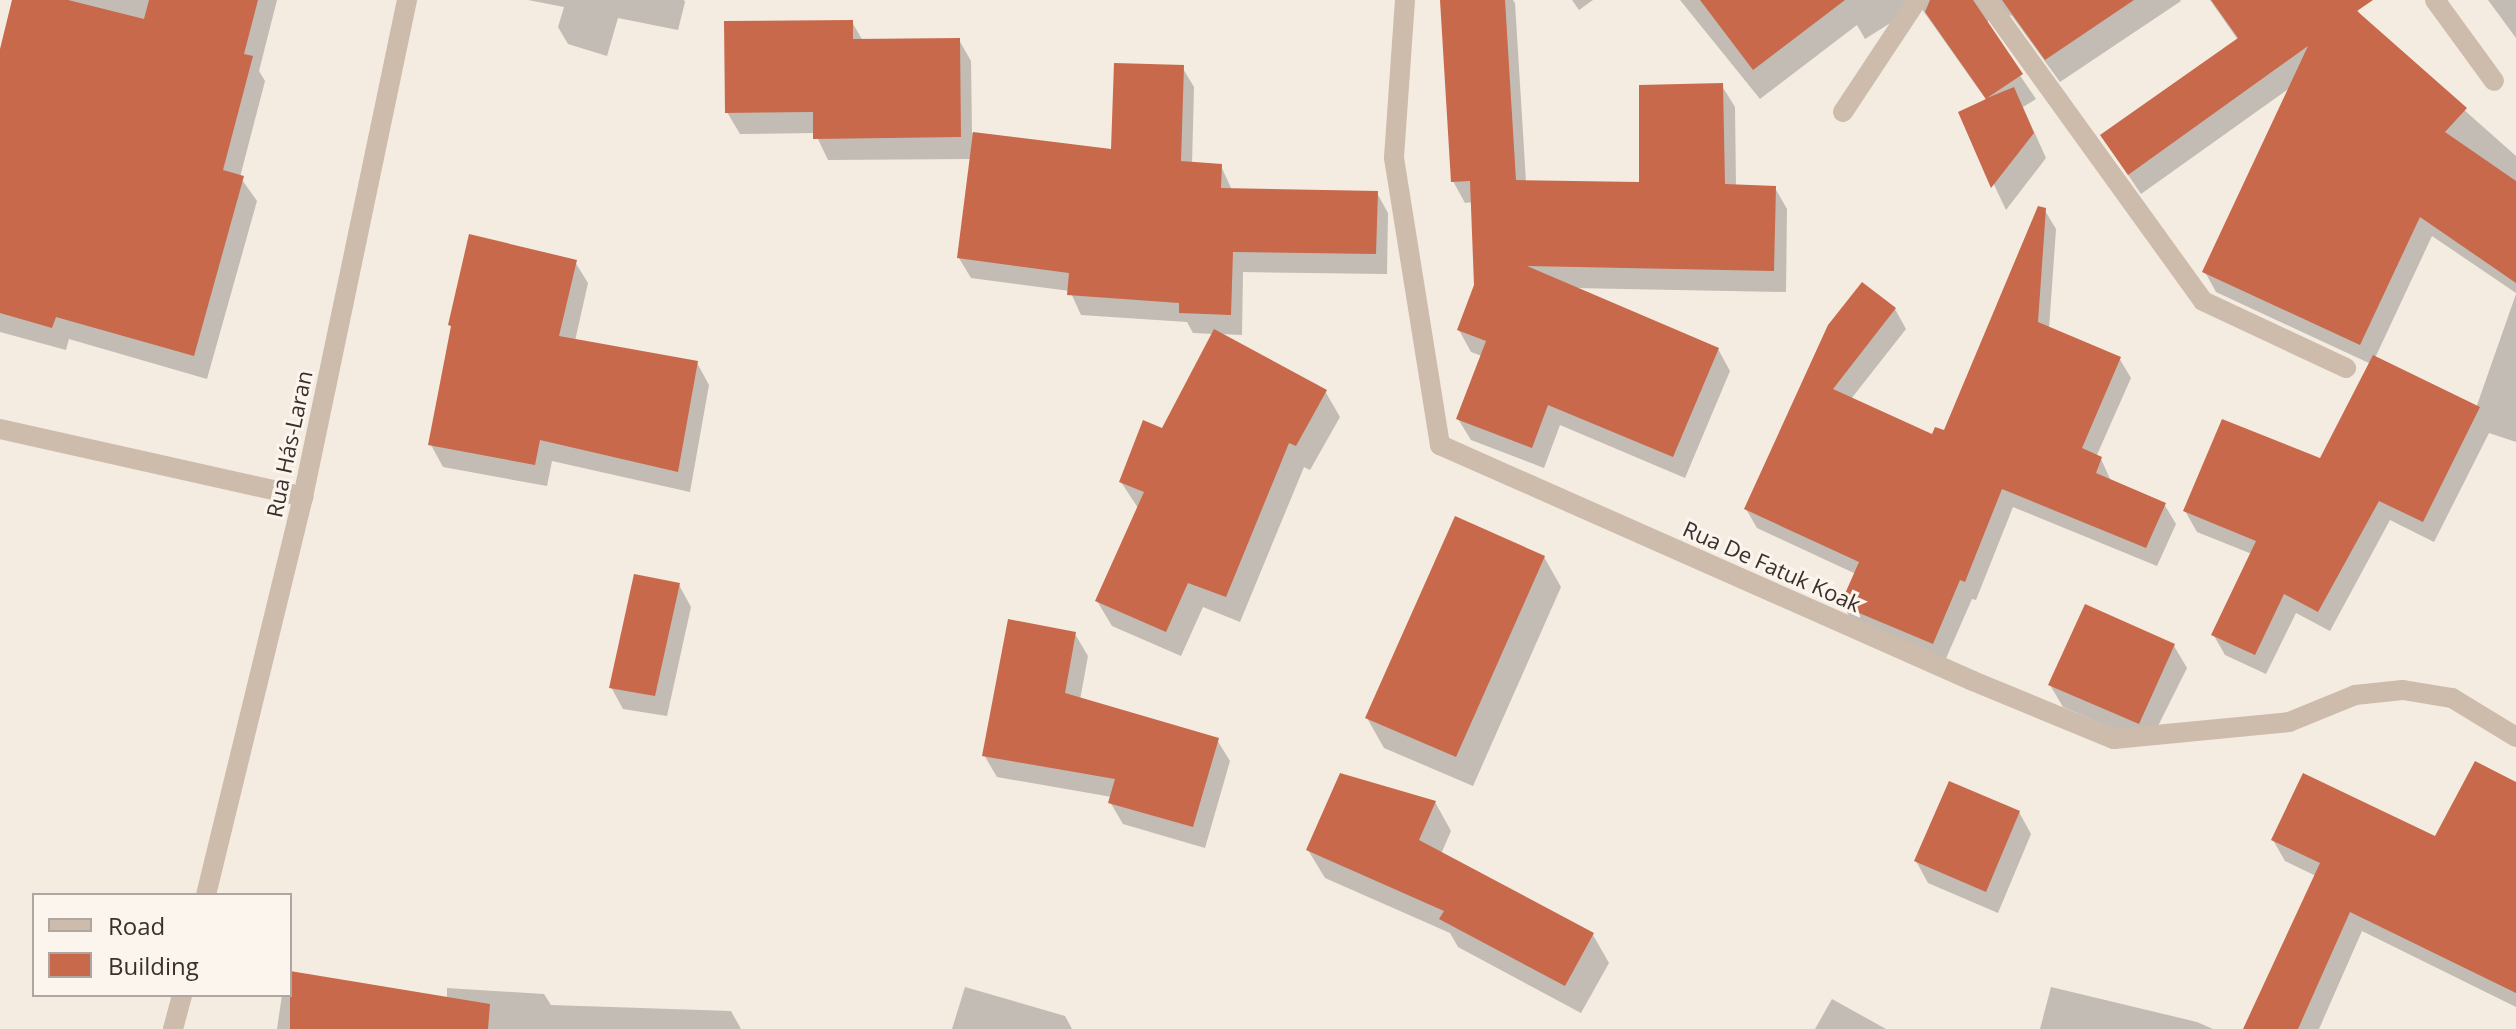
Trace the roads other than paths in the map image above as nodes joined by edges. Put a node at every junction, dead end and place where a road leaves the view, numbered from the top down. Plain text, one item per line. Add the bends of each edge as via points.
1 (407, 0) edge
2 (1405, 0) edge
3 (1917, 0) edge
4 (1986, 0) edge
5 (2435, 0) edge
6 (2494, 81) dead end
7 (1843, 112) dead end
8 (2346, 368) dead end
9 (0, 429) edge
10 (303, 497) junction
11 (2516, 737) edge
12 (206, 893) edge
13 (181, 997) edge
14 (173, 1029) edge

1 - 10 street, Rua Hás-Laran
2 - 11 street, Rua De Fatuk Koak via 1394,158 1440,445 2114,739 2289,722 2355,695 2403,690 2452,698
3 - 7 street
4 - 8 street via 2203,301
5 - 6 street
9 - 10 street
10 - 12 street, Rua Hás-Laran
13 - 14 street

